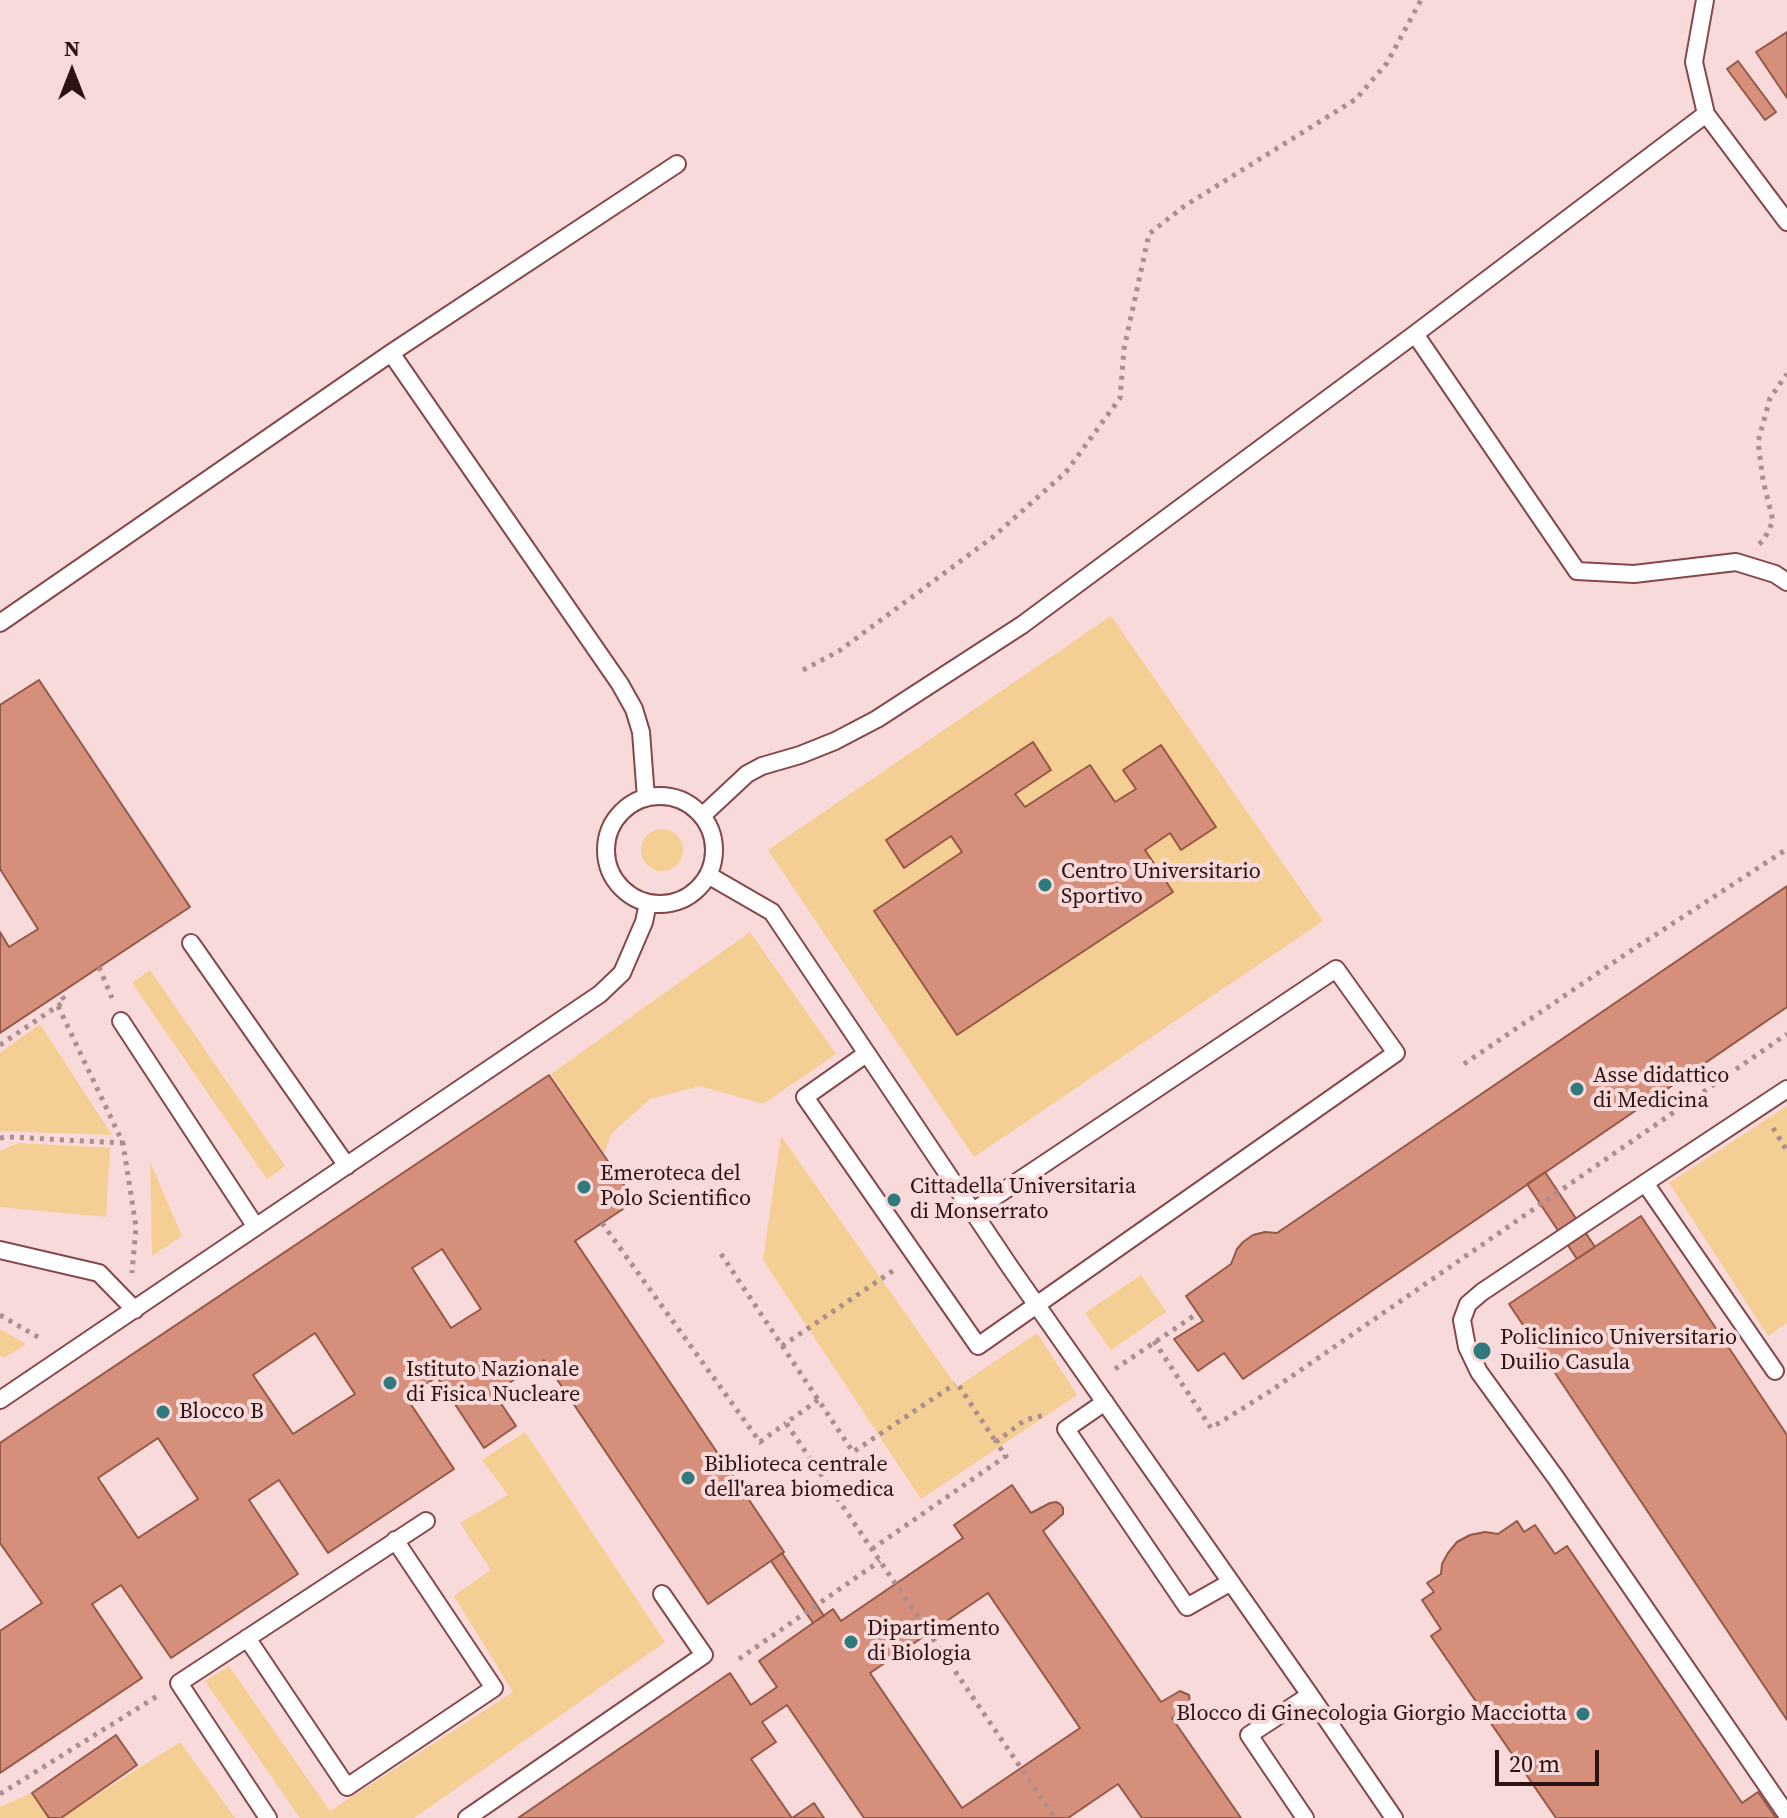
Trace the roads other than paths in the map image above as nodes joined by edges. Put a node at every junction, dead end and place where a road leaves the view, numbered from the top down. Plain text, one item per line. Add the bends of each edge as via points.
1 (1705, 0) edge
2 (1706, 114) junction
3 (677, 164) dead end
4 (1787, 222) edge
5 (1415, 334) junction
6 (391, 353) junction
7 (1787, 582) edge
8 (0, 623) edge
9 (646, 798) junction
10 (702, 816) junction
11 (708, 875) junction
12 (648, 903) junction
13 (191, 943) dead end
14 (121, 1021) road end
15 (866, 1054) junction
16 (1787, 1089) edge
17 (347, 1166) junction
18 (1645, 1183) junction
19 (972, 1212) junction
20 (256, 1227) junction
21 (0, 1250) edge
22 (1037, 1305) junction
23 (135, 1310) junction
24 (1775, 1371) dead end
25 (0, 1400) edge
26 (1105, 1402) junction
27 (426, 1521) dead end
28 (395, 1540) junction
29 (1231, 1582) junction
30 (662, 1594) dead end
31 (247, 1638) junction
32 (1310, 1695) junction
33 (1787, 1815) edge
34 (268, 1818) edge
35 (467, 1818) edge
36 (1305, 1818) edge
37 (1394, 1818) edge

1 - 2 lane via 1694,62
2 - 4 lane
2 - 5 lane
3 - 6 lane
5 - 7 lane via 1577,571 1634,574 1736,562
5 - 10 lane via 1022,625 877,719 747,774
6 - 8 lane
6 - 9 lane via 620,684 641,732
9 - 10 lane via 681,800
9 - 12 lane via 617,817 606,851 618,884
10 - 11 lane via 714,840
11 - 12 lane via 683,899
11 - 15 lane via 772,912
12 - 17 lane via 622,973 600,994
13 - 17 lane
14 - 20 lane
15 - 19 lane
15 - 22 lane via 805,1097 978,1346
16 - 18 lane
17 - 20 lane
18 - 24 lane
18 - 33 lane via 1468,1304 1462,1320 1467,1347 1479,1372
19 - 22 lane
19 - 22 lane via 1336,969 1396,1053
20 - 23 lane
21 - 23 lane via 99,1273
22 - 26 lane
23 - 25 lane
26 - 29 lane
26 - 29 lane via 1066,1429 1187,1607
27 - 28 lane
28 - 31 lane
28 - 31 lane via 494,1688 347,1787
29 - 32 lane
30 - 35 lane via 704,1655
31 - 34 lane via 179,1683
32 - 36 lane via 1249,1735
32 - 37 lane

